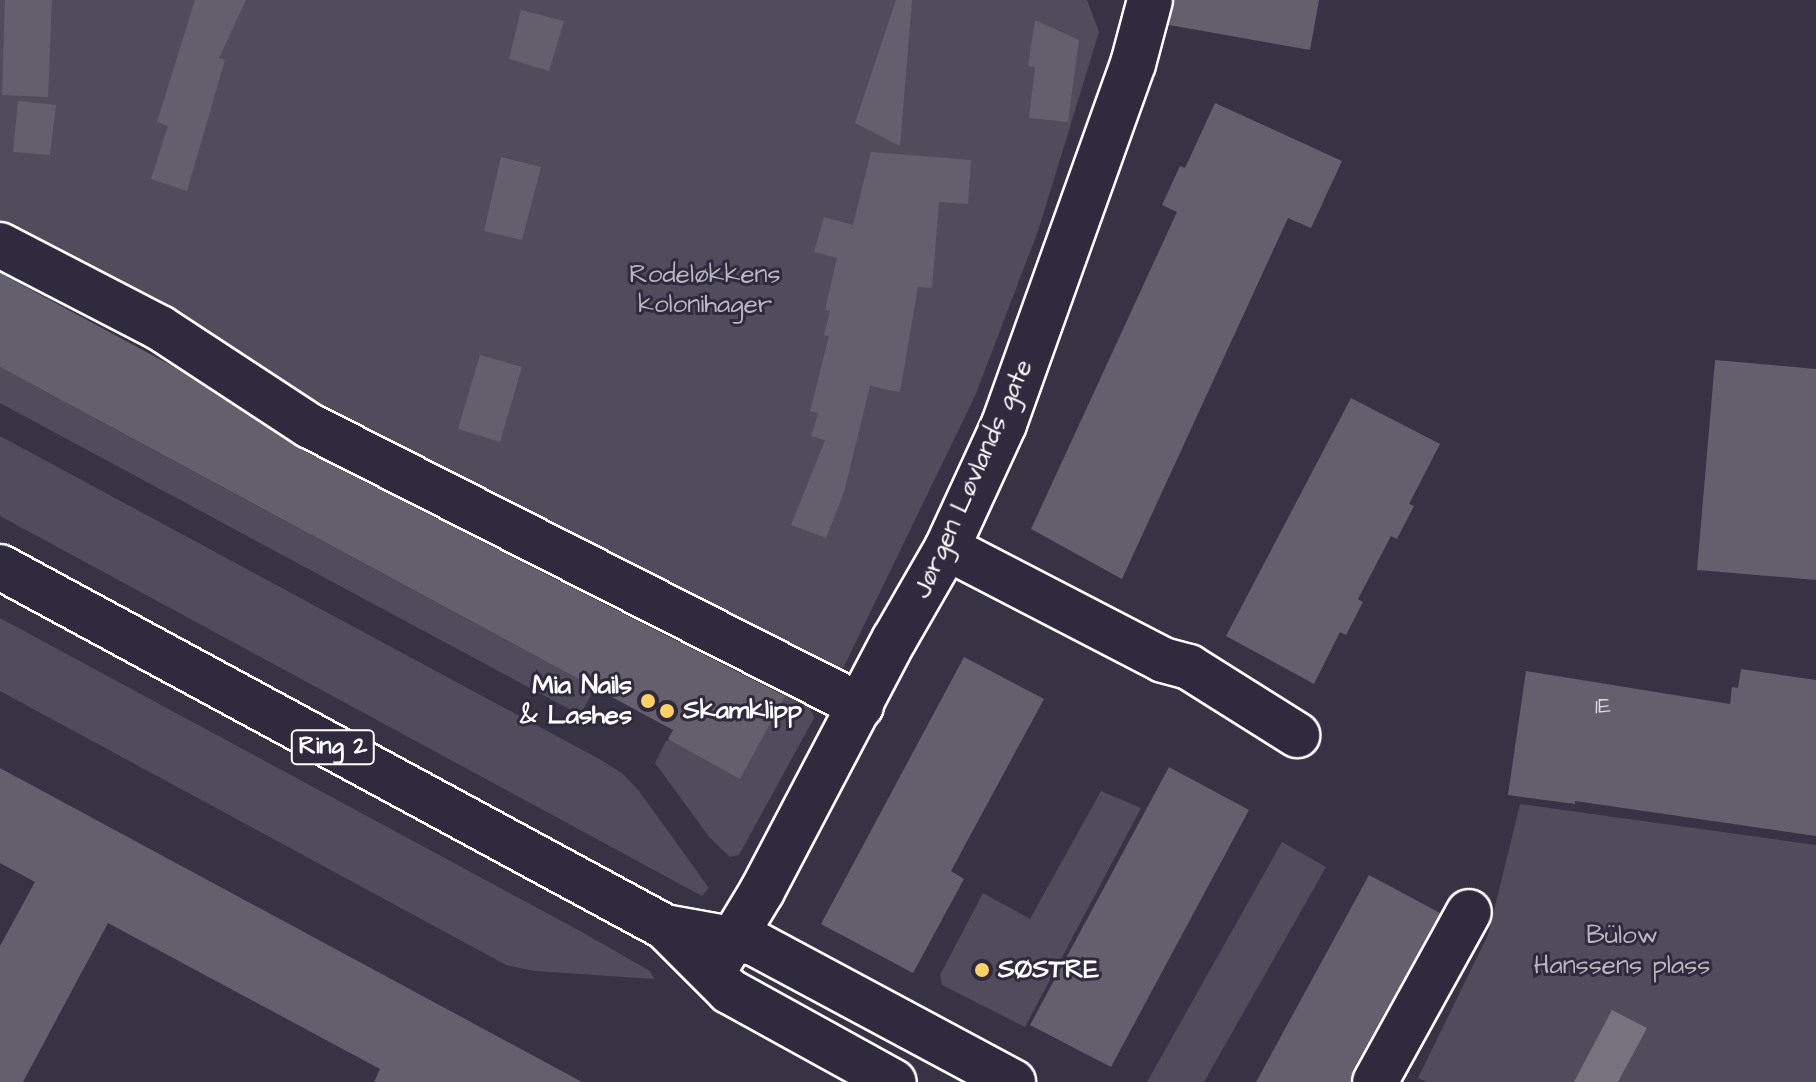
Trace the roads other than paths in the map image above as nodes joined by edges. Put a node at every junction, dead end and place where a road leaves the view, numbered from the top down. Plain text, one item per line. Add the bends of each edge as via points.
1 (1150, 0) edge
2 (0, 245) edge
3 (947, 548) junction
4 (0, 567) edge
5 (861, 706) junction
6 (1297, 735) dead end
7 (1469, 912) dead end
8 (722, 956) junction
9 (894, 1082) edge
10 (1013, 1082) edge
11 (1375, 1082) edge

1 - 3 main road, Jørgen Løvlands gate via 1133,64 1004,424
2 - 5 main road via 160,328 310,426
3 - 5 main road, Jørgen Løvlands gate
3 - 6 main road via 1163,660 1189,667
4 - 8 main road, Ring 2
5 - 8 main road, Jørgen Løvlands gate
7 - 11 main road
8 - 9 main road, Ring 2 via 729,991
8 - 10 main road, Ring 2 via 754,943

